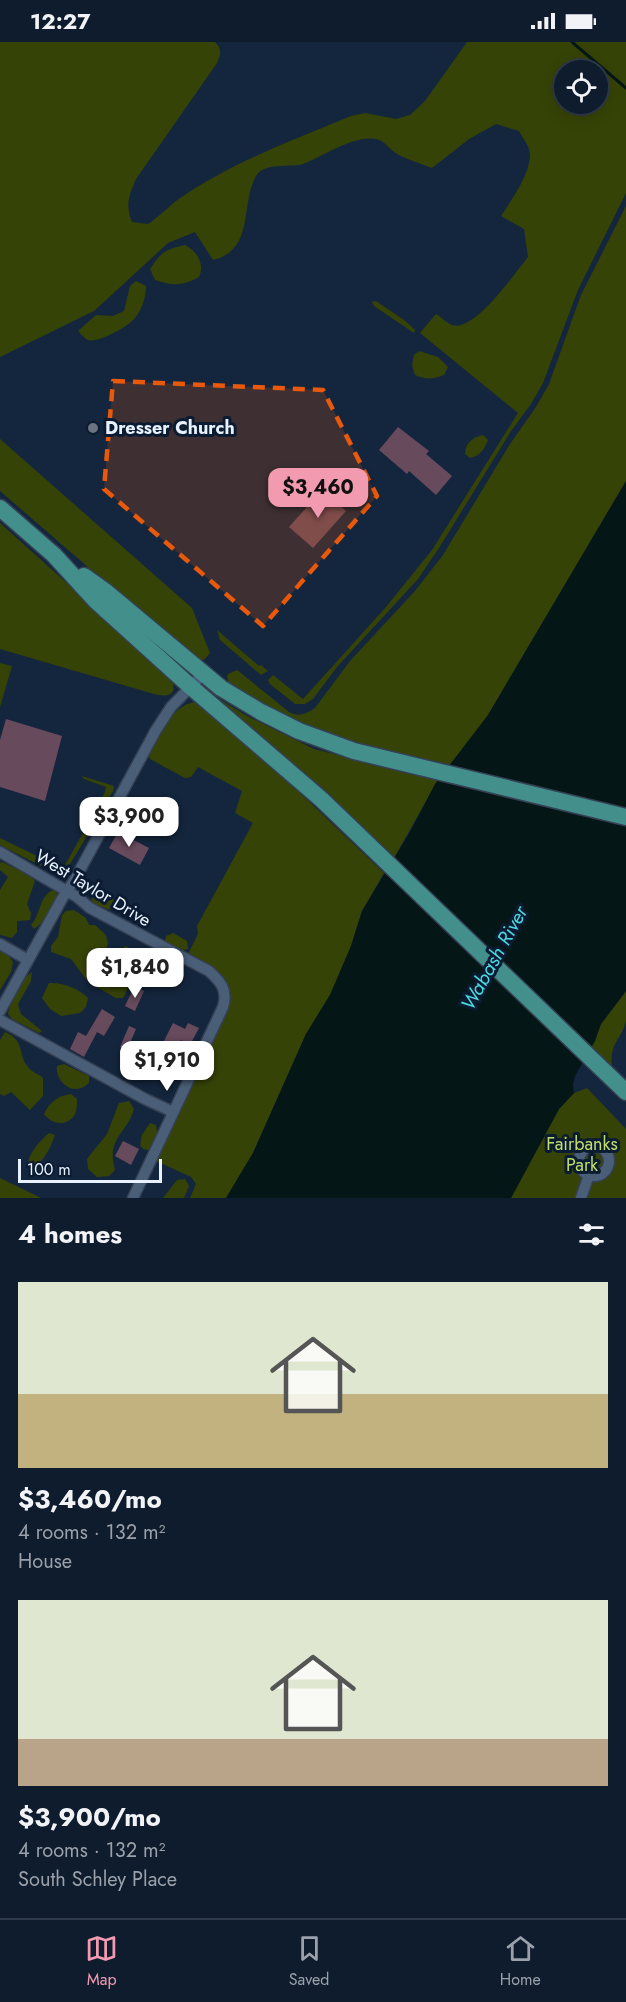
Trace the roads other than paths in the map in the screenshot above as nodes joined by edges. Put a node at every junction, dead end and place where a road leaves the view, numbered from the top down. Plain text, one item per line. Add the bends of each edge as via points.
1 (0, 508) edge
2 (197, 681) junction
3 (626, 818) edge
4 (0, 852) edge
5 (67, 891) junction
6 (0, 944) edge
7 (28, 960) junction
8 (0, 1011) edge
9 (0, 1020) edge
10 (622, 1089) edge
11 (173, 1112) junction
12 (589, 1176) dead end
13 (133, 1198) edge
14 (581, 1198) edge

1 - 2 main road via 54,555 105,591
2 - 3 main road via 334,745
2 - 5 street via 171,707 156,730
2 - 10 main road
4 - 5 street, West Taylor Drive
5 - 7 street
5 - 11 street, West Taylor Drive via 90,908 209,971 226,992 223,1007
6 - 7 street
7 - 8 street
9 - 11 street
11 - 13 street
12 - 14 street

